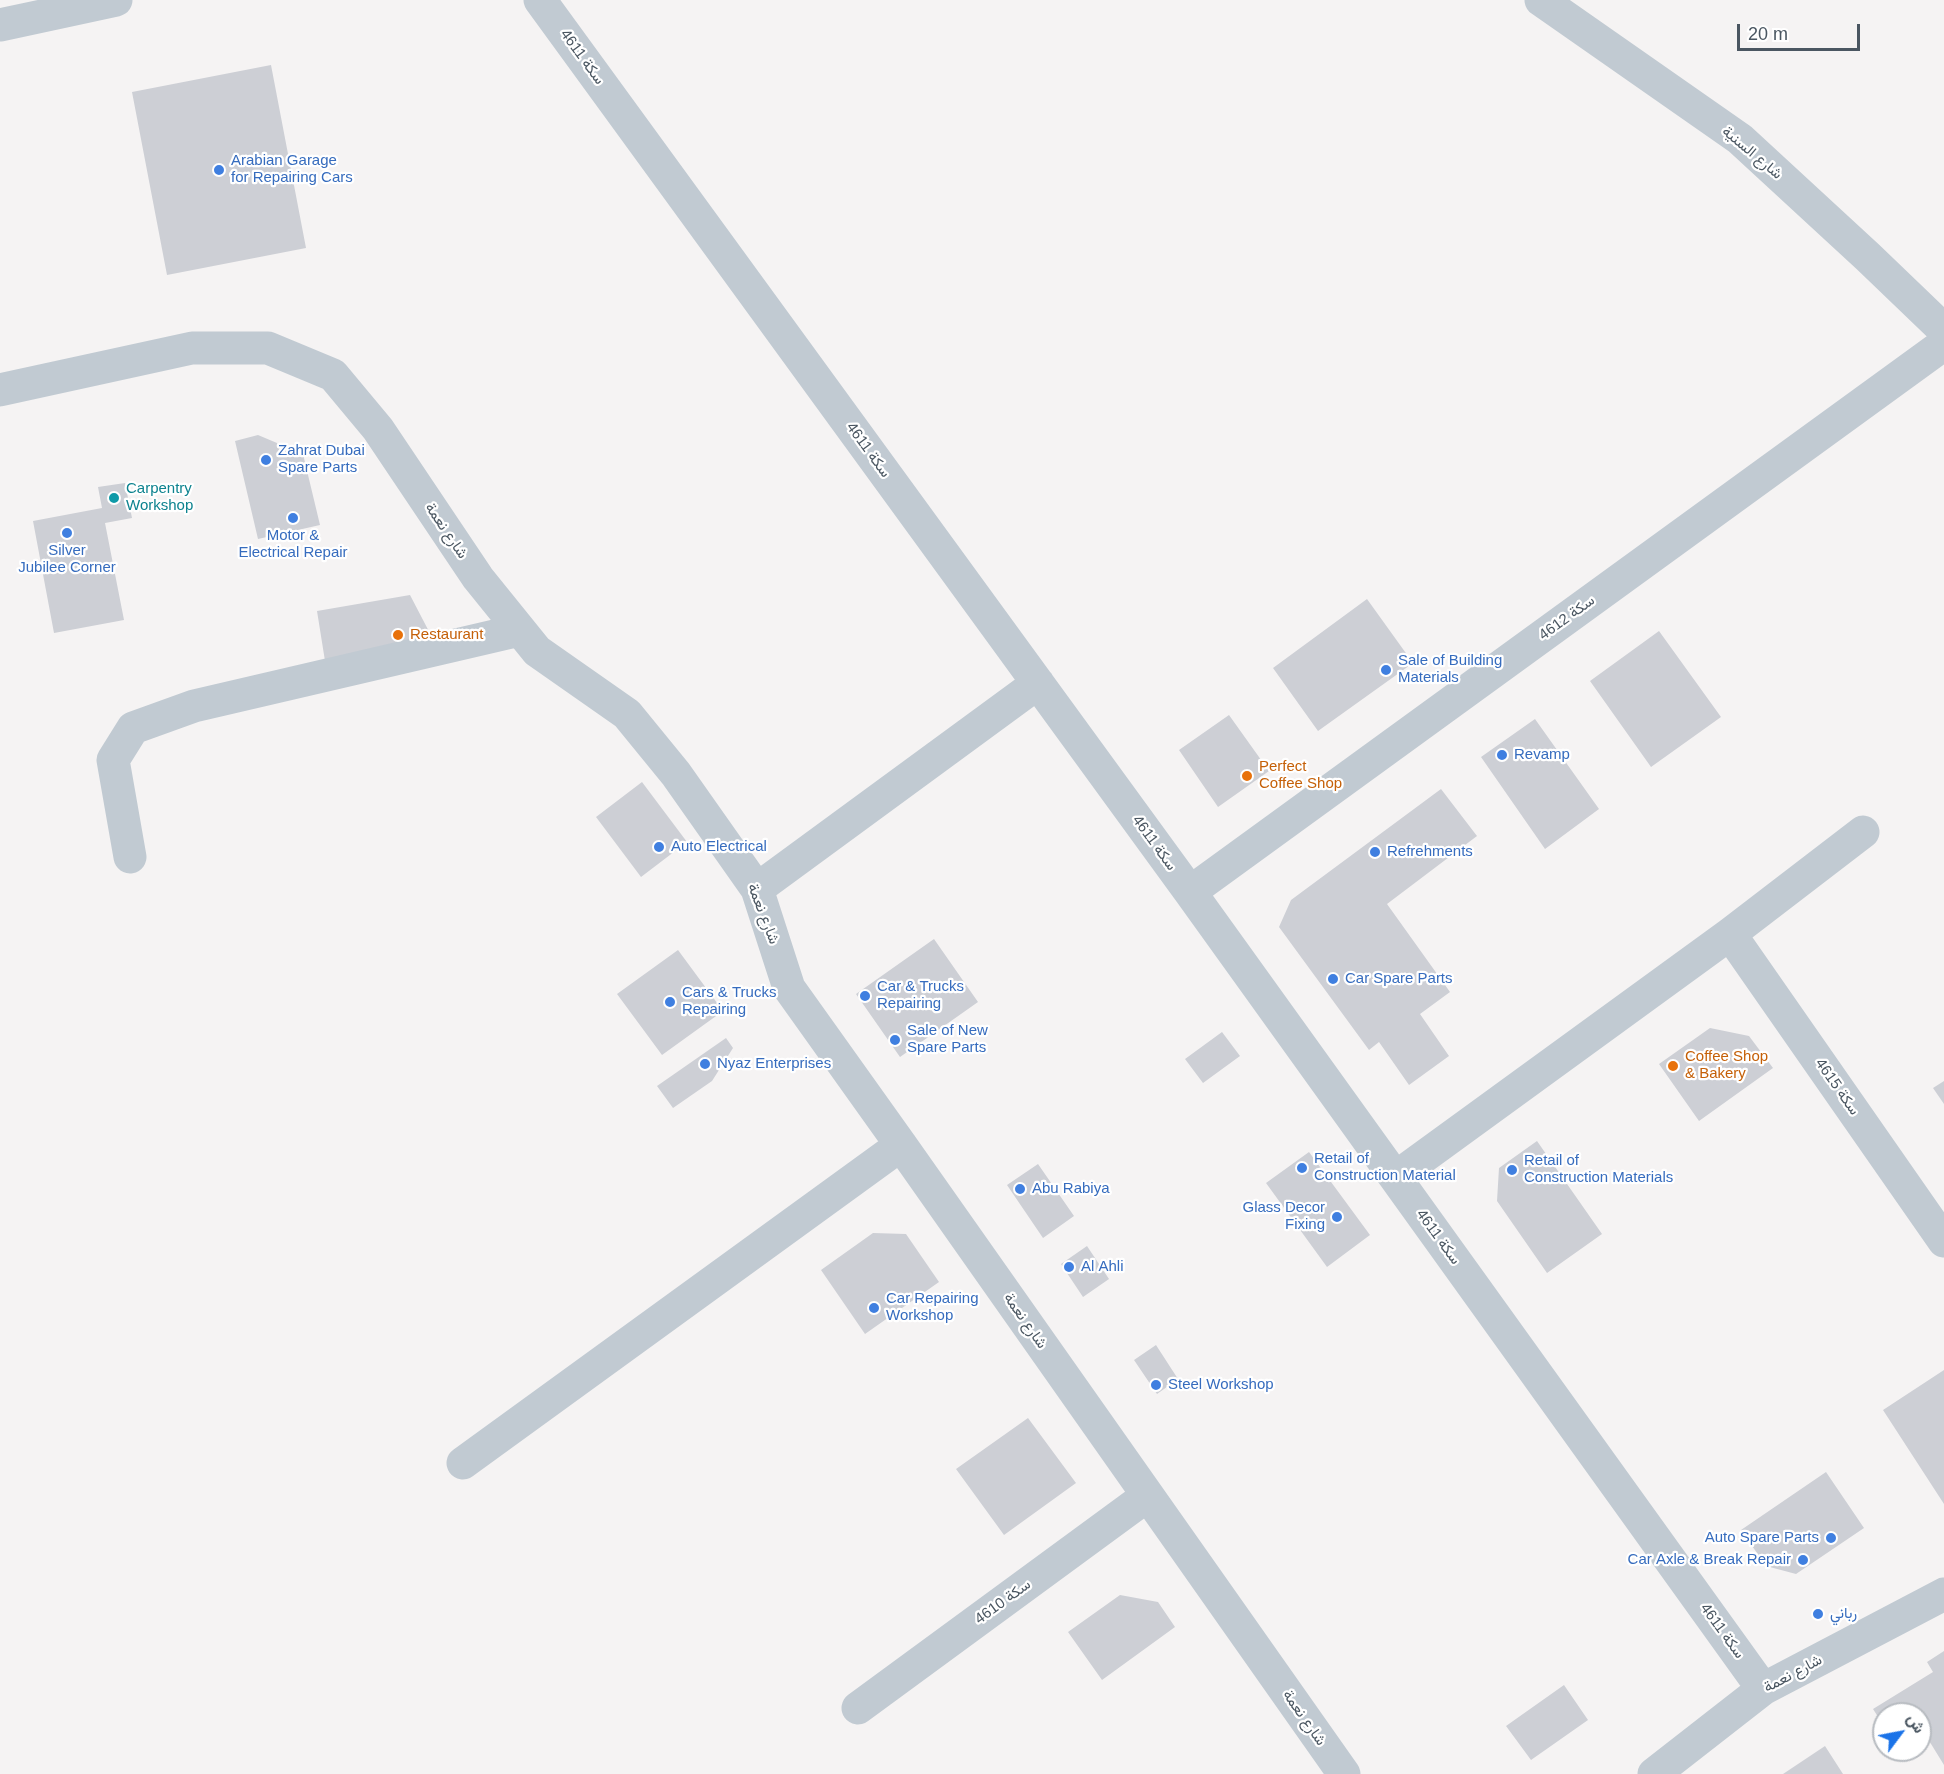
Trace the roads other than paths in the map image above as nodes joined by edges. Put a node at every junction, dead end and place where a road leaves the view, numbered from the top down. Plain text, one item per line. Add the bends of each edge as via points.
1 (116, 0) edge
2 (540, 0) edge
3 (1541, 0) edge
4 (0, 25) edge
5 (1944, 330) edge
6 (1944, 344) edge
7 (0, 390) edge
8 (520, 630) junction
9 (1038, 683) junction
10 (1863, 832) dead end
11 (130, 857) dead end
12 (757, 889) junction
13 (1190, 892) junction
14 (1730, 934) junction
15 (901, 1145) junction
16 (1396, 1177) junction
17 (1944, 1241) edge
18 (464, 1463) dead end
19 (1147, 1496) junction
20 (1944, 1594) edge
21 (1763, 1689) junction
22 (858, 1708) dead end
23 (1344, 1774) edge
24 (1654, 1774) edge

1 - 4 street
2 - 9 street, سكة 4611
3 - 5 street, شارع السنية via 1740,139
6 - 13 street, سكة 4612
7 - 8 street, شارع نعمة via 192,348 268,348 333,375 378,429 478,578
8 - 11 street via 194,706 133,728 113,760
8 - 12 street, شارع نعمة via 537,651 627,714 676,774
9 - 12 street
9 - 13 street, سكة 4611
10 - 14 street
12 - 15 street, شارع نعمة via 789,988
13 - 16 street, سكة 4611
14 - 16 street
14 - 17 street, سكة 4615
15 - 18 street
15 - 19 street, شارع نعمة
16 - 21 street, سكة 4611
19 - 22 street, سكة 4610
19 - 23 street, شارع نعمة
20 - 21 street, شارع نعمة
21 - 24 street, شارع نعمة

